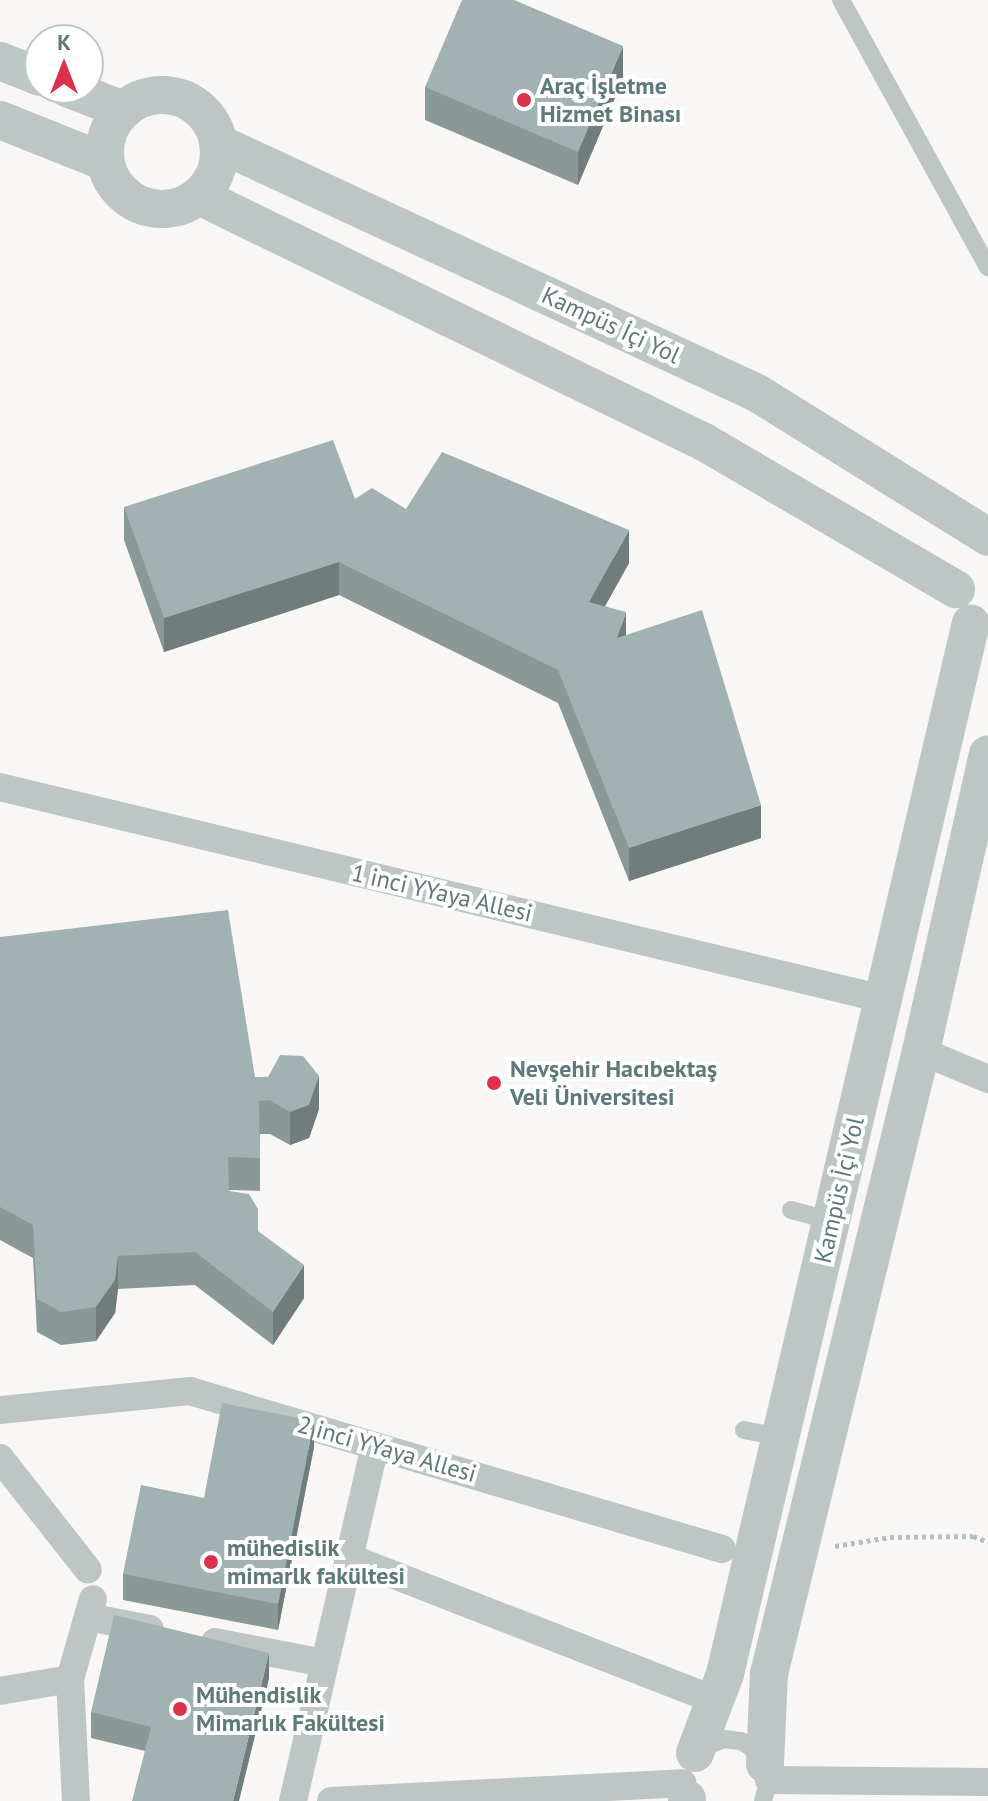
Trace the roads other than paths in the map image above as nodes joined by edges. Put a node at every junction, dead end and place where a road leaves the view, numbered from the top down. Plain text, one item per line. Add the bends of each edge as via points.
1 (841, 0) edge
2 (0, 61) edge
3 (24, 71) edge
4 (104, 103) edge
5 (123, 110) junction
6 (0, 120) edge
7 (218, 143) junction
8 (105, 162) junction
9 (199, 196) junction
10 (988, 267) edge
11 (988, 540) edge
12 (956, 589) junction
13 (980, 628) edge
14 (988, 754) edge
15 (0, 787) edge
16 (884, 999) junction
17 (921, 1051) junction
18 (988, 1079) edge
19 (791, 1210) dead end
20 (832, 1221) junction
21 (0, 1410) edge
22 (762, 1433) junction
23 (375, 1446) junction
24 (823, 1454) junction
25 (0, 1458) edge
26 (722, 1549) dead end
27 (348, 1557) junction
28 (88, 1570) dead end
29 (324, 1663) junction
30 (70, 1679) junction
31 (2, 1687) edge
32 (715, 1700) junction
33 (765, 1781) edge
34 (988, 1782) edge
35 (688, 1787) edge
36 (76, 1801) edge
37 (293, 1801) edge
38 (331, 1801) edge

1 - 10 lane
2 - 3 street
4 - 5 street
5 - 7 street via 140,99 180,98 198,108
5 - 8 street via 111,125
6 - 8 street
7 - 9 street via 218,162
7 - 11 street, Kampüs İçi Yol via 757,393
8 - 9 street via 119,188 142,205 171,207
9 - 12 street via 704,442
11 - 12 street via 962,562
12 - 13 street via 956,599
13 - 16 street, Kampüs İçi Yol
14 - 17 street, Kampüs İçi Yol
15 - 16 street, 1 inci YYaya Allesi
16 - 20 street, Kampüs İçi Yol
17 - 18 street
17 - 24 street, Kampüs İçi Yol
19 - 20 lane
20 - 22 street, Kampüs İçi Yol
21 - 23 street, 2 inci YYaya Allesi via 190,1391
22 - 24 street
22 - 32 street, Kampüs İçi Yol via 725,1674
23 - 26 street, 2 inci YYaya Allesi
23 - 27 street
24 - 33 street, Kampüs İçi Yol via 769,1674
25 - 28 street
27 - 29 street
27 - 32 street
29 - 30 street via 184,1636 91,1608
29 - 37 street
30 - 31 street
30 - 36 street
32 - 35 street, Kampüs İçi Yol
33 - 34 street
33 - 35 lane via 755,1750 724,1739 708,1743
35 - 38 street

